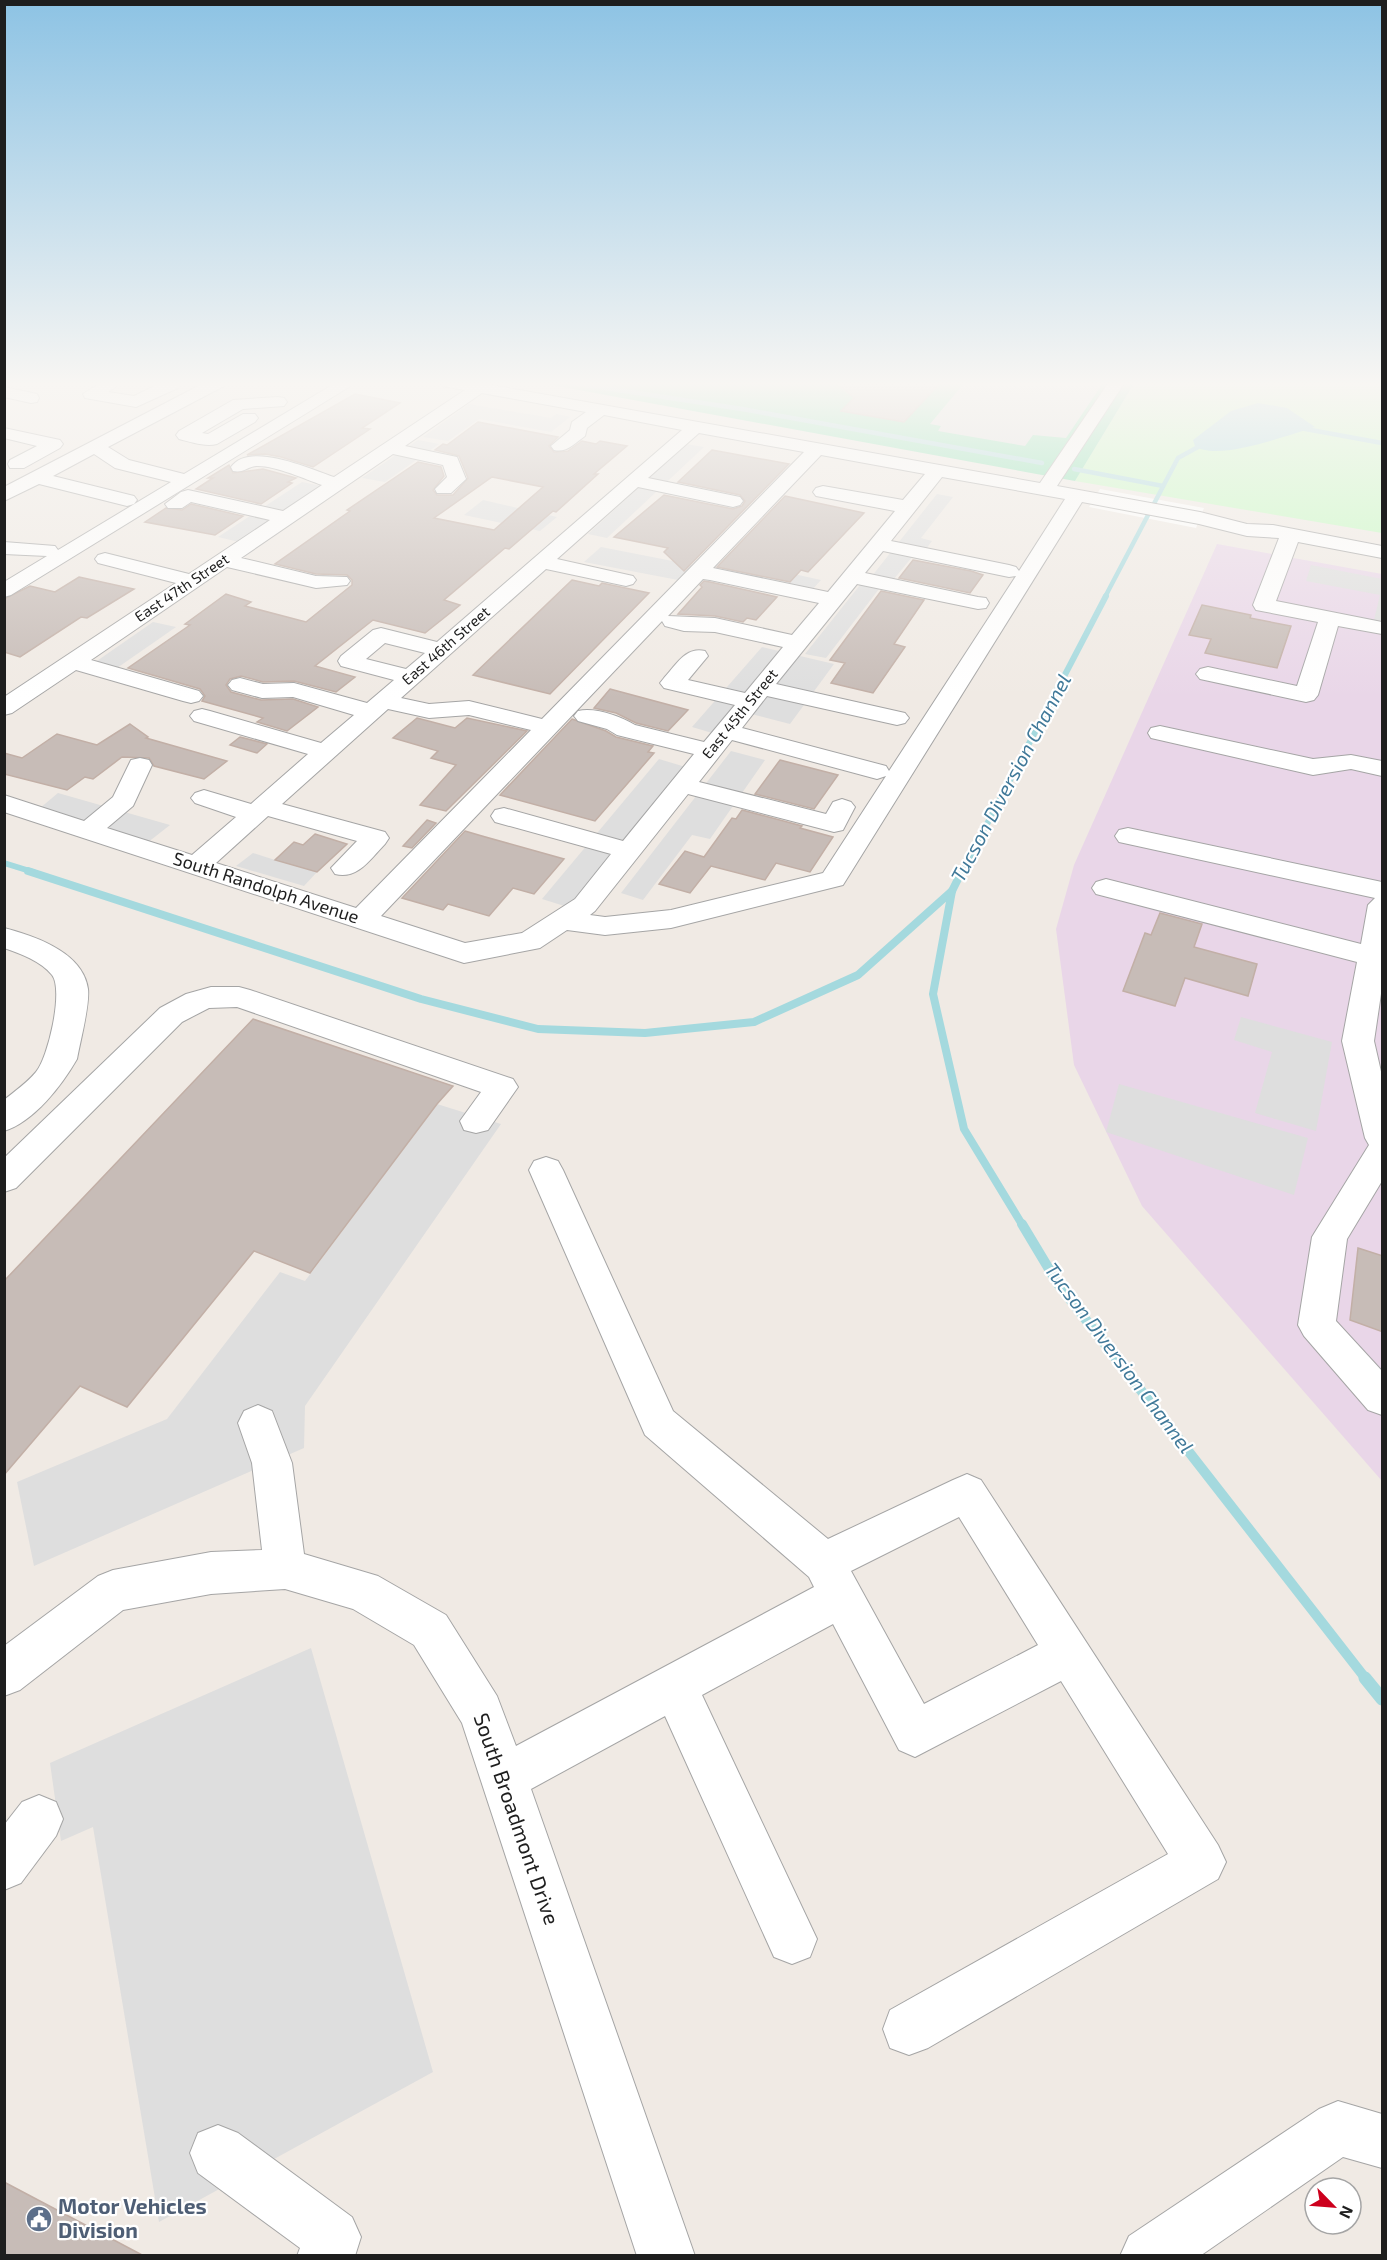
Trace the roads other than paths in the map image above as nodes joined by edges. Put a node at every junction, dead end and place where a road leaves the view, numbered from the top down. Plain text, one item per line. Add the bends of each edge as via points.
1 (18, 487) edge
2 (75, 487) edge
3 (175, 487) edge
4 (333, 487) edge
5 (627, 487) edge
6 (666, 487) edge
7 (781, 487) edge
8 (923, 487) edge
9 (1030, 487) edge
10 (1047, 487) edge
11 (1045, 490) junction
12 (823, 492) dead end
13 (4, 495) edge
14 (1086, 497) junction
15 (127, 500) dead end
16 (733, 501) dead end
17 (175, 504) dead end
18 (907, 507) junction
19 (286, 518) junction
20 (1281, 533) junction
21 (878, 544) junction
22 (4, 548) edge
23 (48, 550) dead end
24 (1383, 552) edge
25 (105, 559) dead end
26 (224, 560) junction
27 (541, 562) junction
28 (1009, 571) dead end
29 (710, 574) dead end
30 (851, 576) junction
31 (198, 578) junction
32 (626, 580) dead end
33 (340, 581) dead end
34 (4, 591) edge
35 (832, 599) junction
36 (313, 600) dead end
37 (978, 603) dead end
38 (1330, 618) junction
39 (673, 621) dead end
40 (1383, 628) edge
41 (797, 643) junction
42 (441, 650) junction
43 (697, 656) dead end
44 (73, 662) junction
45 (1209, 674) dead end
46 (410, 677) junction
47 (240, 685) dead end
48 (755, 694) junction
49 (377, 706) junction
50 (4, 708) edge
51 (586, 716) dead end
52 (897, 718) dead end
53 (533, 723) dead end
54 (726, 731) junction
55 (1160, 733) dead end
56 (710, 751) junction
57 (326, 752) junction
58 (140, 765) dead end
59 (1383, 769) edge
60 (877, 771) dead end
61 (682, 785) junction
62 (204, 798) dead end
63 (4, 803) edge
64 (842, 807) dead end
65 (259, 810) junction
66 (504, 816) dead end
67 (89, 830) junction
68 (1128, 837) dead end
69 (629, 851) junction
70 (197, 865) junction
71 (345, 868) dead end
72 (1106, 888) dead end
73 (1383, 891) edge
74 (1383, 905) edge
75 (363, 919) junction
76 (561, 920) junction
77 (4, 937) edge
78 (530, 941) joint
79 (1377, 951) edge
80 (1374, 1000) edge
81 (4, 1119) edge
82 (476, 1121) dead end
83 (1383, 1138) edge
84 (1383, 1153) edge
85 (546, 1170) dead end
86 (4, 1179) edge
87 (1383, 1398) edge
88 (258, 1423) dead end
89 (285, 1569) junction
90 (832, 1579) junction
91 (1069, 1653) junction
92 (4, 1674) edge
93 (674, 1685) junction
94 (503, 1779) junction
95 (39, 1819) dead end
96 (4, 1866) edge
97 (792, 1939) dead end
98 (909, 2029) dead end
99 (1383, 2141) edge
100 (218, 2153) dead end
101 (1158, 2253) edge
102 (326, 2256) edge
103 (666, 2256) edge

1 - 13 street
2 - 15 street
3 - 34 street
4 - 19 street, East 47th Street
5 - 27 street, East 46th Street
6 - 16 street
7 - 75 street
8 - 18 street, East 45th Street
9 - 11 street
10 - 11 street
11 - 14 street
12 - 18 street
14 - 20 street via 1247,530
14 - 76 street via 833,879 671,919 605,926
17 - 19 street via 188,496
18 - 21 street, East 45th Street
19 - 26 street, East 47th Street
20 - 24 street
20 - 38 street via 1264,605
21 - 28 street
21 - 30 street, East 45th Street
22 - 23 street
25 - 31 street
26 - 31 street, East 47th Street
26 - 33 street via 316,582
27 - 32 street
27 - 42 street, East 46th Street
29 - 35 street
30 - 35 street, East 45th Street
30 - 37 street
31 - 36 street
31 - 44 street, East 47th Street
35 - 41 street, East 45th Street
38 - 40 street
38 - 45 street via 1306,695
39 - 41 street via 715,625
41 - 48 street, East 45th Street
42 - 46 street, East 46th Street
42 - 46 street via 381,635 350,661
43 - 48 street via 672,682
44 - 50 street, East 47th Street
44 - 57 street
46 - 49 street, East 46th Street
47 - 49 street via 262,691 294,690
48 - 52 street
48 - 54 street, East 45th Street
49 - 53 street via 429,711 469,708
49 - 57 street, East 46th Street
51 - 56 street
54 - 56 street, East 45th Street
54 - 60 street
55 - 59 street via 1313,767 1351,762
56 - 61 street, East 45th Street
57 - 65 street, East 46th Street
58 - 67 street via 124,801
61 - 64 street via 834,824
61 - 69 street, East 45th Street
62 - 65 street
63 - 67 street, South Randolph Avenue
65 - 70 street, East 46th Street
65 - 71 street via 376,838
66 - 69 street
67 - 70 street, South Randolph Avenue
68 - 73 street
69 - 76 street, East 45th Street via 585,905
70 - 75 street, South Randolph Avenue
72 - 79 street
74 - 79 street
75 - 78 street, South Randolph Avenue via 464,953
76 - 78 street, East 45th Street
77 - 81 street via 60,963 71,980 72,990 61,1059 46,1081
79 - 80 street
80 - 83 street via 1358,1041
82 - 86 street via 502,1087 239,997 213,995 171,1015
84 - 87 street via 1330,1237 1317,1325
85 - 90 street via 659,1423
88 - 89 street via 272,1463
89 - 92 street, South Broadmont Drive via 211,1573 113,1591
89 - 94 street, South Broadmont Drive via 363,1592 430,1630 481,1712
90 - 91 street via 967,1494
90 - 91 street via 915,1734
90 - 93 street
91 - 98 street via 1201,1862
93 - 94 street
93 - 97 street
94 - 103 street, South Broadmont Drive
95 - 96 street
99 - 101 street via 1338,2128
100 - 102 street via 332,2237

